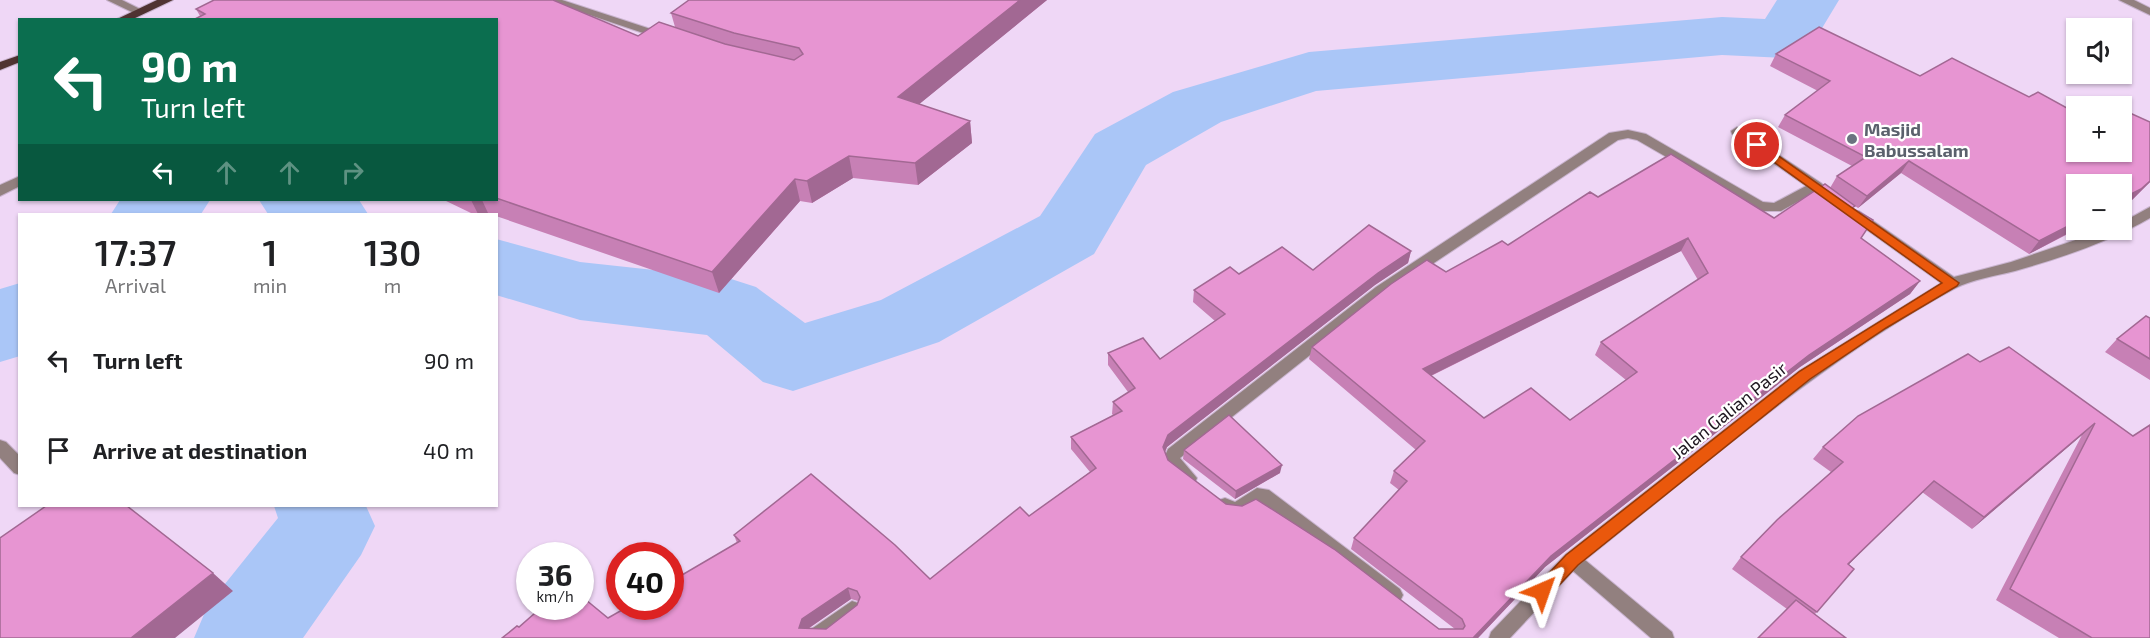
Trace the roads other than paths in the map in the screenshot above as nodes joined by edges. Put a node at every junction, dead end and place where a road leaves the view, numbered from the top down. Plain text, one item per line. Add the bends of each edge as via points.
1 (113, 0) edge
2 (167, 0) edge
3 (551, 0) edge
4 (2125, 0) edge
5 (573, 3) edge
6 (140, 12) junction
7 (2150, 12) edge
8 (125, 18) edge
9 (675, 40) edge
10 (18, 59) edge
11 (0, 66) edge
12 (1737, 131) dead end
13 (18, 181) edge
14 (1815, 186) junction
15 (0, 191) edge
16 (2150, 213) edge
17 (2132, 223) edge
18 (2088, 240) edge
19 (1952, 283) junction
20 (0, 447) edge
21 (18, 466) edge
22 (1201, 488) edge
23 (1216, 499) edge
24 (1572, 560) junction
25 (852, 609) edge
26 (1411, 609) edge
27 (814, 638) edge
28 (1498, 638) edge
29 (1665, 638) edge

1 - 6 street
2 - 6 main road
3 - 5 street
4 - 7 street
5 - 9 street
6 - 8 main road
10 - 11 main road
12 - 14 street
13 - 15 street
14 - 19 street
14 - 22 street via 1770,208 1641,137 1614,136 1381,291 1174,454 1175,466
16 - 17 street, Jalan Galian Pasir
18 - 19 street, Jalan Galian Pasir
19 - 24 street, Jalan Galian Pasir via 1805,375
20 - 21 street
23 - 26 street via 1234,511 1263,495
24 - 28 street, Jalan Galian Pasir
24 - 29 street
25 - 27 street

